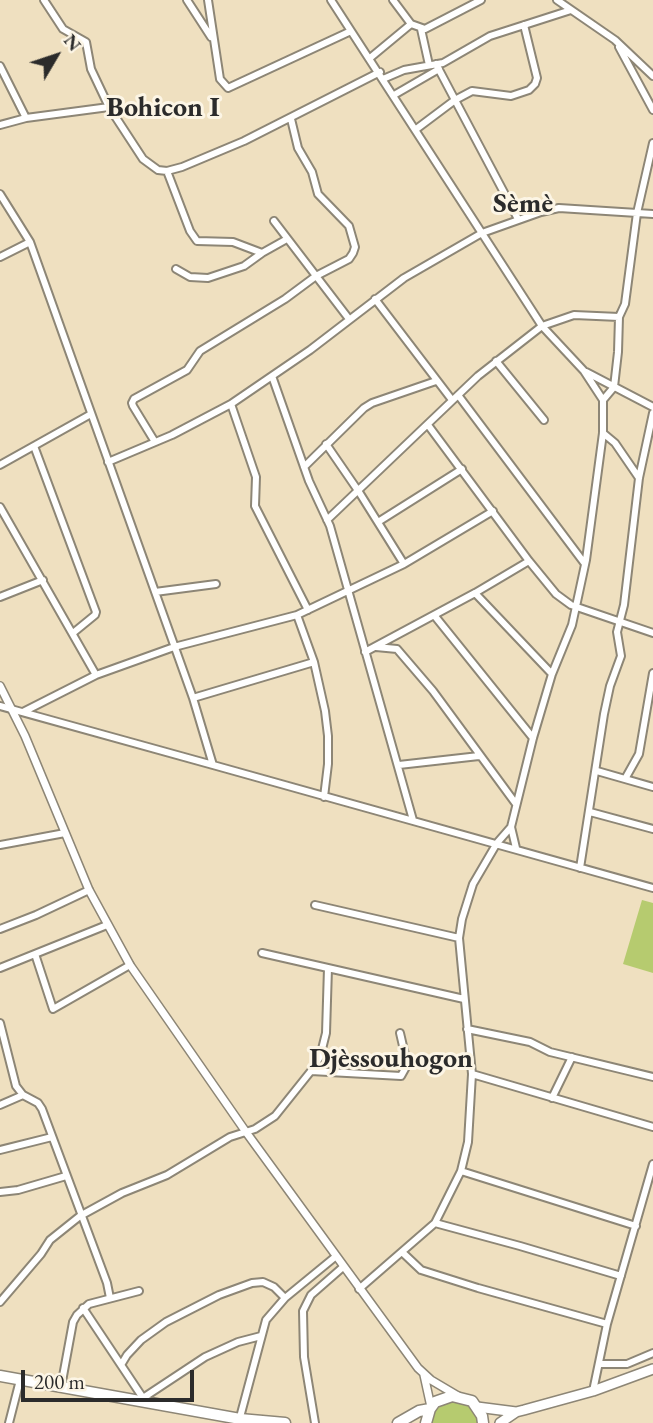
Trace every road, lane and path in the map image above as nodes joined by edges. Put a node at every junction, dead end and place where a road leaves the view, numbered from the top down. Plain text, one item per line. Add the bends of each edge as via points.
1 (44, 0) edge
2 (187, 0) edge
3 (208, 0) edge
4 (331, 0) edge
5 (393, 0) edge
6 (481, 0) edge
7 (557, 0) edge
8 (571, 10) junction
9 (411, 24) junction
10 (524, 25) junction
11 (421, 29) junction
12 (351, 32) junction
13 (615, 40) junction
14 (214, 42) junction
15 (370, 58) junction
16 (0, 66) edge
17 (435, 66) junction
18 (382, 75) junction
19 (653, 76) edge
20 (653, 91) edge
21 (394, 95) junction
22 (648, 99) junction
23 (455, 100) junction
24 (109, 107) junction
25 (653, 110) edge
26 (26, 118) junction
27 (291, 119) junction
28 (0, 125) edge
29 (415, 130) junction
30 (653, 143) edge
31 (167, 171) junction
32 (0, 194) edge
33 (637, 213) junction
34 (653, 214) edge
35 (518, 219) junction
36 (274, 221) dead end
37 (482, 233) junction
38 (287, 239) junction
39 (30, 242) junction
40 (262, 253) junction
41 (0, 257) edge
42 (176, 270) dead end
43 (316, 276) junction
44 (374, 299) junction
45 (618, 317) junction
46 (349, 319) junction
47 (541, 326) junction
48 (496, 361) junction
49 (584, 371) junction
50 (272, 376) junction
51 (436, 381) junction
52 (614, 387) junction
53 (455, 398) junction
54 (603, 400) junction
55 (230, 404) junction
56 (653, 407) edge
57 (653, 413) edge
58 (91, 414) junction
59 (544, 420) dead end
60 (428, 425) junction
61 (603, 433) junction
62 (155, 442) junction
63 (326, 444) junction
64 (34, 446) junction
65 (108, 462) junction
66 (0, 465) edge
67 (304, 467) junction
68 (462, 469) junction
69 (639, 478) junction
70 (359, 492) junction
71 (0, 507) edge
72 (494, 511) junction
73 (327, 520) junction
74 (378, 522) junction
75 (528, 561) junction
76 (404, 564) junction
77 (585, 564) junction
78 (43, 580) junction
79 (216, 584) dead end
80 (155, 592) junction
81 (348, 592) junction
82 (475, 593) junction
83 (0, 597) edge
84 (576, 607) junction
85 (308, 610) junction
86 (297, 615) junction
87 (434, 615) junction
88 (620, 622) junction
89 (73, 633) junction
90 (653, 633) edge
91 (396, 635) junction
92 (174, 647) junction
93 (376, 647) junction
94 (397, 649) junction
95 (365, 652) junction
96 (314, 662) junction
97 (653, 673) edge
98 (552, 674) junction
99 (96, 675) junction
100 (0, 686) edge
101 (192, 698) junction
102 (0, 706) edge
103 (13, 710) junction
104 (23, 712) junction
105 (533, 738) junction
106 (479, 755) junction
107 (213, 765) junction
108 (399, 765) junction
109 (597, 771) junction
110 (625, 779) junction
111 (653, 787) edge
112 (324, 797) junction
113 (516, 804) junction
114 (590, 812) junction
115 (413, 820) junction
116 (511, 827) junction
117 (653, 829) edge
118 (65, 832) junction
119 (497, 843) junction
120 (0, 845) edge
121 (516, 848) junction
122 (580, 868) junction
123 (653, 888) edge
124 (89, 890) junction
125 (315, 905) dead end
126 (107, 925) junction
127 (0, 929) edge
128 (459, 938) junction
129 (262, 953) dead end
130 (35, 954) junction
131 (130, 965) junction
132 (0, 968) edge
133 (328, 968) junction
134 (464, 999) junction
135 (0, 1023) edge
136 (467, 1029) junction
137 (400, 1033) dead end
138 (3, 1047) edge
139 (572, 1057) junction
140 (311, 1071) junction
141 (472, 1074) junction
142 (653, 1077) edge
143 (23, 1095) junction
144 (552, 1098) junction
145 (0, 1105) edge
146 (653, 1127) edge
147 (246, 1132) junction
148 (52, 1137) junction
149 (0, 1150) edge
150 (653, 1164) edge
151 (461, 1171) junction
152 (66, 1177) junction
153 (0, 1192) edge
154 (80, 1216) junction
155 (435, 1223) junction
156 (636, 1226) junction
157 (402, 1252) junction
158 (335, 1257) junction
159 (343, 1267) junction
160 (621, 1276) junction
161 (359, 1289) junction
162 (139, 1291) dead end
163 (110, 1298) junction
164 (285, 1298) junction
165 (0, 1302) edge
166 (83, 1308) junction
167 (607, 1324) junction
168 (261, 1336) junction
169 (653, 1353) edge
170 (599, 1364) junction
171 (121, 1366) junction
172 (653, 1369) edge
173 (424, 1375) junction
174 (0, 1376) edge
175 (20, 1380) junction
176 (61, 1387) junction
177 (593, 1391) junction
178 (458, 1396) junction
179 (145, 1401) junction
180 (477, 1407) junction
181 (430, 1408) junction
182 (516, 1412) junction
183 (239, 1421) edge
184 (9, 1423) edge
185 (285, 1423) edge
186 (315, 1423) edge
187 (398, 1423) edge
188 (426, 1423) edge
189 (483, 1423) edge
190 (500, 1423) edge

1 - 24 street via 63,29 86,42 91,69
2 - 14 street
3 - 14 street
4 - 12 street
5 - 9 street
6 - 11 street
7 - 8 street
8 - 10 street
8 - 13 street
9 - 11 street
9 - 15 street
10 - 17 street via 490,36
10 - 23 street via 536,68 532,88 511,96 472,91
11 - 17 street
12 - 14 street via 228,88 220,79
12 - 15 street
13 - 19 street
13 - 22 street
15 - 18 street
16 - 26 street
17 - 18 street
17 - 21 street
17 - 23 street
18 - 21 street
18 - 27 street
20 - 22 street
21 - 29 street
22 - 25 street
23 - 29 street
23 - 35 street
24 - 26 street
24 - 31 street via 143,159
26 - 28 street
27 - 31 street
27 - 43 street via 318,194 349,226 355,247 349,259
29 - 37 street
30 - 33 street
31 - 40 street via 195,239 240,244
32 - 39 street
33 - 34 street
33 - 35 street via 559,208
33 - 45 street via 627,291
35 - 37 street
36 - 38 street
37 - 44 street
37 - 47 street
38 - 40 street
38 - 43 street
39 - 41 street
39 - 58 street
40 - 42 street via 244,266 208,278
43 - 46 street
43 - 62 street via 200,351 187,370 132,401
44 - 46 street
44 - 51 street
45 - 47 street via 574,315
45 - 52 street
46 - 50 street
47 - 48 street
47 - 49 street
48 - 53 street
48 - 59 street
49 - 52 street
49 - 54 street
50 - 55 street
50 - 67 street
51 - 53 street
51 - 63 street via 372,403
52 - 54 street
52 - 56 street
53 - 60 street
53 - 77 street
54 - 61 street
55 - 62 street
55 - 85 street via 256,477 255,506
57 - 69 street
58 - 64 street
58 - 65 street
60 - 68 street
60 - 70 street
61 - 69 street
61 - 77 street
62 - 65 street
63 - 67 street
63 - 70 street
64 - 66 street
64 - 89 street via 96,612
65 - 80 street
67 - 73 street
68 - 72 street
68 - 74 street
69 - 88 street
70 - 73 street
70 - 74 street
71 - 78 street
72 - 75 street
72 - 76 street
73 - 81 street
74 - 76 street
75 - 82 street
75 - 84 street via 556,594
76 - 81 street
77 - 84 street
78 - 83 street
78 - 89 street
79 - 80 street
80 - 92 street
81 - 85 street
81 - 95 street
82 - 87 street
82 - 98 street
84 - 88 street
84 - 98 street
85 - 86 street
86 - 92 street
86 - 96 street
87 - 91 street
87 - 105 street
88 - 90 street
88 - 109 street via 621,656 604,714
89 - 99 street
91 - 93 street
91 - 94 street
92 - 99 street
92 - 101 street
93 - 94 street
93 - 95 street
94 - 106 street
95 - 108 street
96 - 101 street
96 - 112 street via 328,736
97 - 110 street via 639,754
98 - 105 street
99 - 104 street
100 - 103 street
101 - 107 street
102 - 103 street
103 - 104 street
103 - 118 street
104 - 107 street
105 - 113 street
106 - 108 street
106 - 113 street
107 - 112 street
108 - 115 street
109 - 110 street
109 - 114 street
110 - 111 street
112 - 115 street
113 - 116 street
114 - 117 street
114 - 122 street
115 - 119 street
116 - 119 street
116 - 121 street
118 - 120 street
118 - 124 street
119 - 121 street
119 - 128 street via 473,884
121 - 122 street
122 - 123 street
124 - 126 street
124 - 127 street
125 - 128 street
126 - 130 street
126 - 131 street
128 - 134 street
129 - 133 street
130 - 131 street via 53,1009
130 - 132 street
131 - 147 street
133 - 134 street
133 - 140 street via 326,1033
134 - 136 street
135 - 138 street
136 - 139 street via 530,1042
136 - 141 street
137 - 140 street via 406,1059 401,1076
138 - 143 street
139 - 142 street
139 - 144 street
140 - 147 street via 275,1116
141 - 144 street
141 - 151 street via 468,1142
143 - 145 street
143 - 148 street via 38,1103
144 - 146 street
147 - 154 street
147 - 158 street
148 - 149 street
148 - 152 street
150 - 156 street
151 - 155 street
151 - 156 street
152 - 153 street
152 - 154 street
154 - 163 street
154 - 165 street via 50,1240
155 - 157 street
155 - 160 street
156 - 160 street
157 - 161 street
157 - 167 street via 421,1270
158 - 159 street
158 - 164 street
159 - 161 street
159 - 186 street via 311,1296 303,1311 304,1357
160 - 167 street
161 - 173 street
162 - 163 street
163 - 166 street
164 - 168 street
164 - 171 street via 263,1282 219,1296 166,1322 141,1340
166 - 171 street
166 - 176 street via 73,1322
167 - 170 street
168 - 179 street via 205,1357
168 - 183 street
169 - 170 street via 626,1364
170 - 177 street
171 - 179 street
172 - 177 main road
173 - 178 street
173 - 181 street
174 - 175 main road
175 - 176 main road
175 - 184 street
176 - 179 main road
177 - 182 main road
178 - 180 main road
178 - 181 main road via 446,1396
179 - 183 main road
180 - 182 main road
180 - 189 main road
181 - 187 main road
181 - 188 main road
182 - 190 main road
183 - 185 main road

